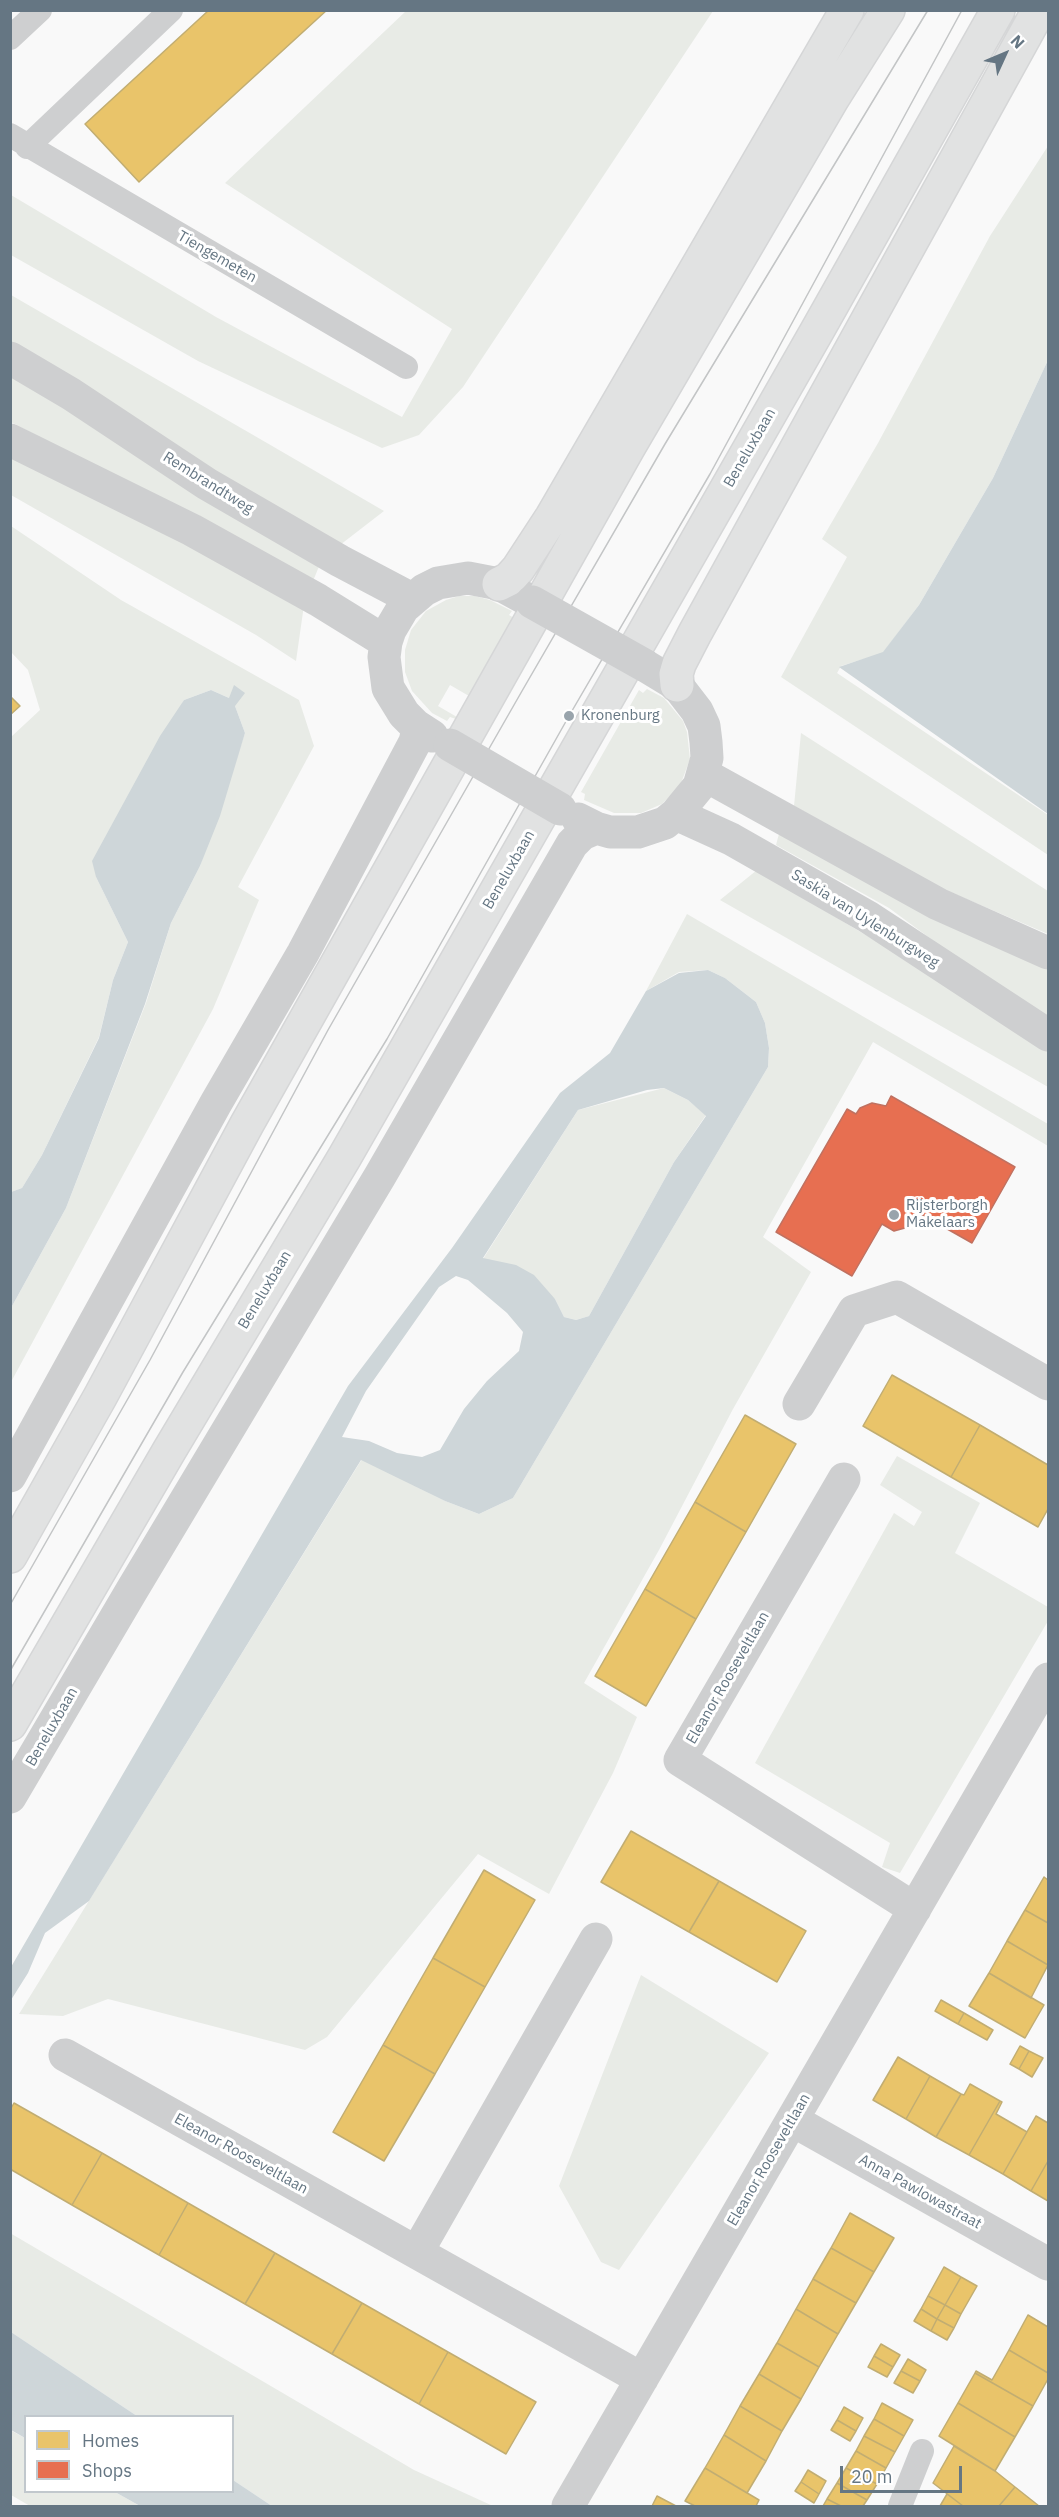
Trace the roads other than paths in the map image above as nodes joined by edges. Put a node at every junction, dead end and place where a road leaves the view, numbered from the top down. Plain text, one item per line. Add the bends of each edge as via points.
1 (40, 10) edge
2 (171, 10) edge
3 (888, 10) edge
4 (998, 10) edge
5 (1039, 10) edge
6 (841, 16) edge
7 (10, 38) edge
8 (19, 141) edge
9 (10, 358) edge
10 (406, 367) dead end
11 (10, 440) edge
12 (499, 584) junction
13 (412, 599) junction
14 (387, 642) junction
15 (677, 685) junction
16 (415, 725) junction
17 (703, 774) junction
18 (676, 814) junction
19 (596, 828) junction
20 (1048, 953) edge
21 (1048, 1035) edge
22 (1048, 1384) edge
23 (799, 1404) dead end
24 (10, 1476) edge
25 (844, 1479) dead end
26 (10, 1556) edge
27 (1048, 1679) edge
28 (10, 1724) edge
29 (10, 1797) edge
30 (915, 1909) junction
31 (596, 1939) dead end
32 (65, 2055) dead end
33 (792, 2120) junction
34 (417, 2252) junction
35 (1048, 2264) edge
36 (642, 2379) junction
37 (922, 2451) dead end
38 (567, 2506) edge
39 (900, 2506) edge

1 - 7 lane
2 - 8 lane, Tiengemeten
3 - 26 main road via 628,448 247,1124
4 - 28 main road, Beneluxbaan via 350,1147
5 - 15 main road via 695,633 679,664
6 - 12 main road via 552,517 518,569
8 - 10 lane, Tiengemeten
9 - 13 street, Rembrandtweg via 207,484
11 - 14 street via 192,530
12 - 13 street via 453,579
12 - 15 street, bridge
13 - 14 street via 396,618
14 - 16 street via 384,657 388,688
15 - 17 street via 704,726 707,758
16 - 19 street, bridge
16 - 24 street via 415,742 314,933
17 - 18 street via 693,796
17 - 20 street via 938,904
18 - 19 street via 665,823 638,832
18 - 21 street, Saskia van Uylenburgweg via 731,839 868,917
19 - 29 street, Beneluxbaan via 582,834 567,852 374,1186
22 - 23 street via 897,1297 854,1311
25 - 30 street, Eleanor Rooseveltlaan via 680,1760
27 - 30 street, Eleanor Rooseveltlaan
30 - 33 street, Eleanor Rooseveltlaan
31 - 34 street
32 - 34 street, Eleanor Rooseveltlaan
33 - 35 street, Anna Pawlowastraat
33 - 36 street, Eleanor Rooseveltlaan
34 - 36 street, Eleanor Rooseveltlaan
36 - 38 street, Eleanor Rooseveltlaan
37 - 39 lane

